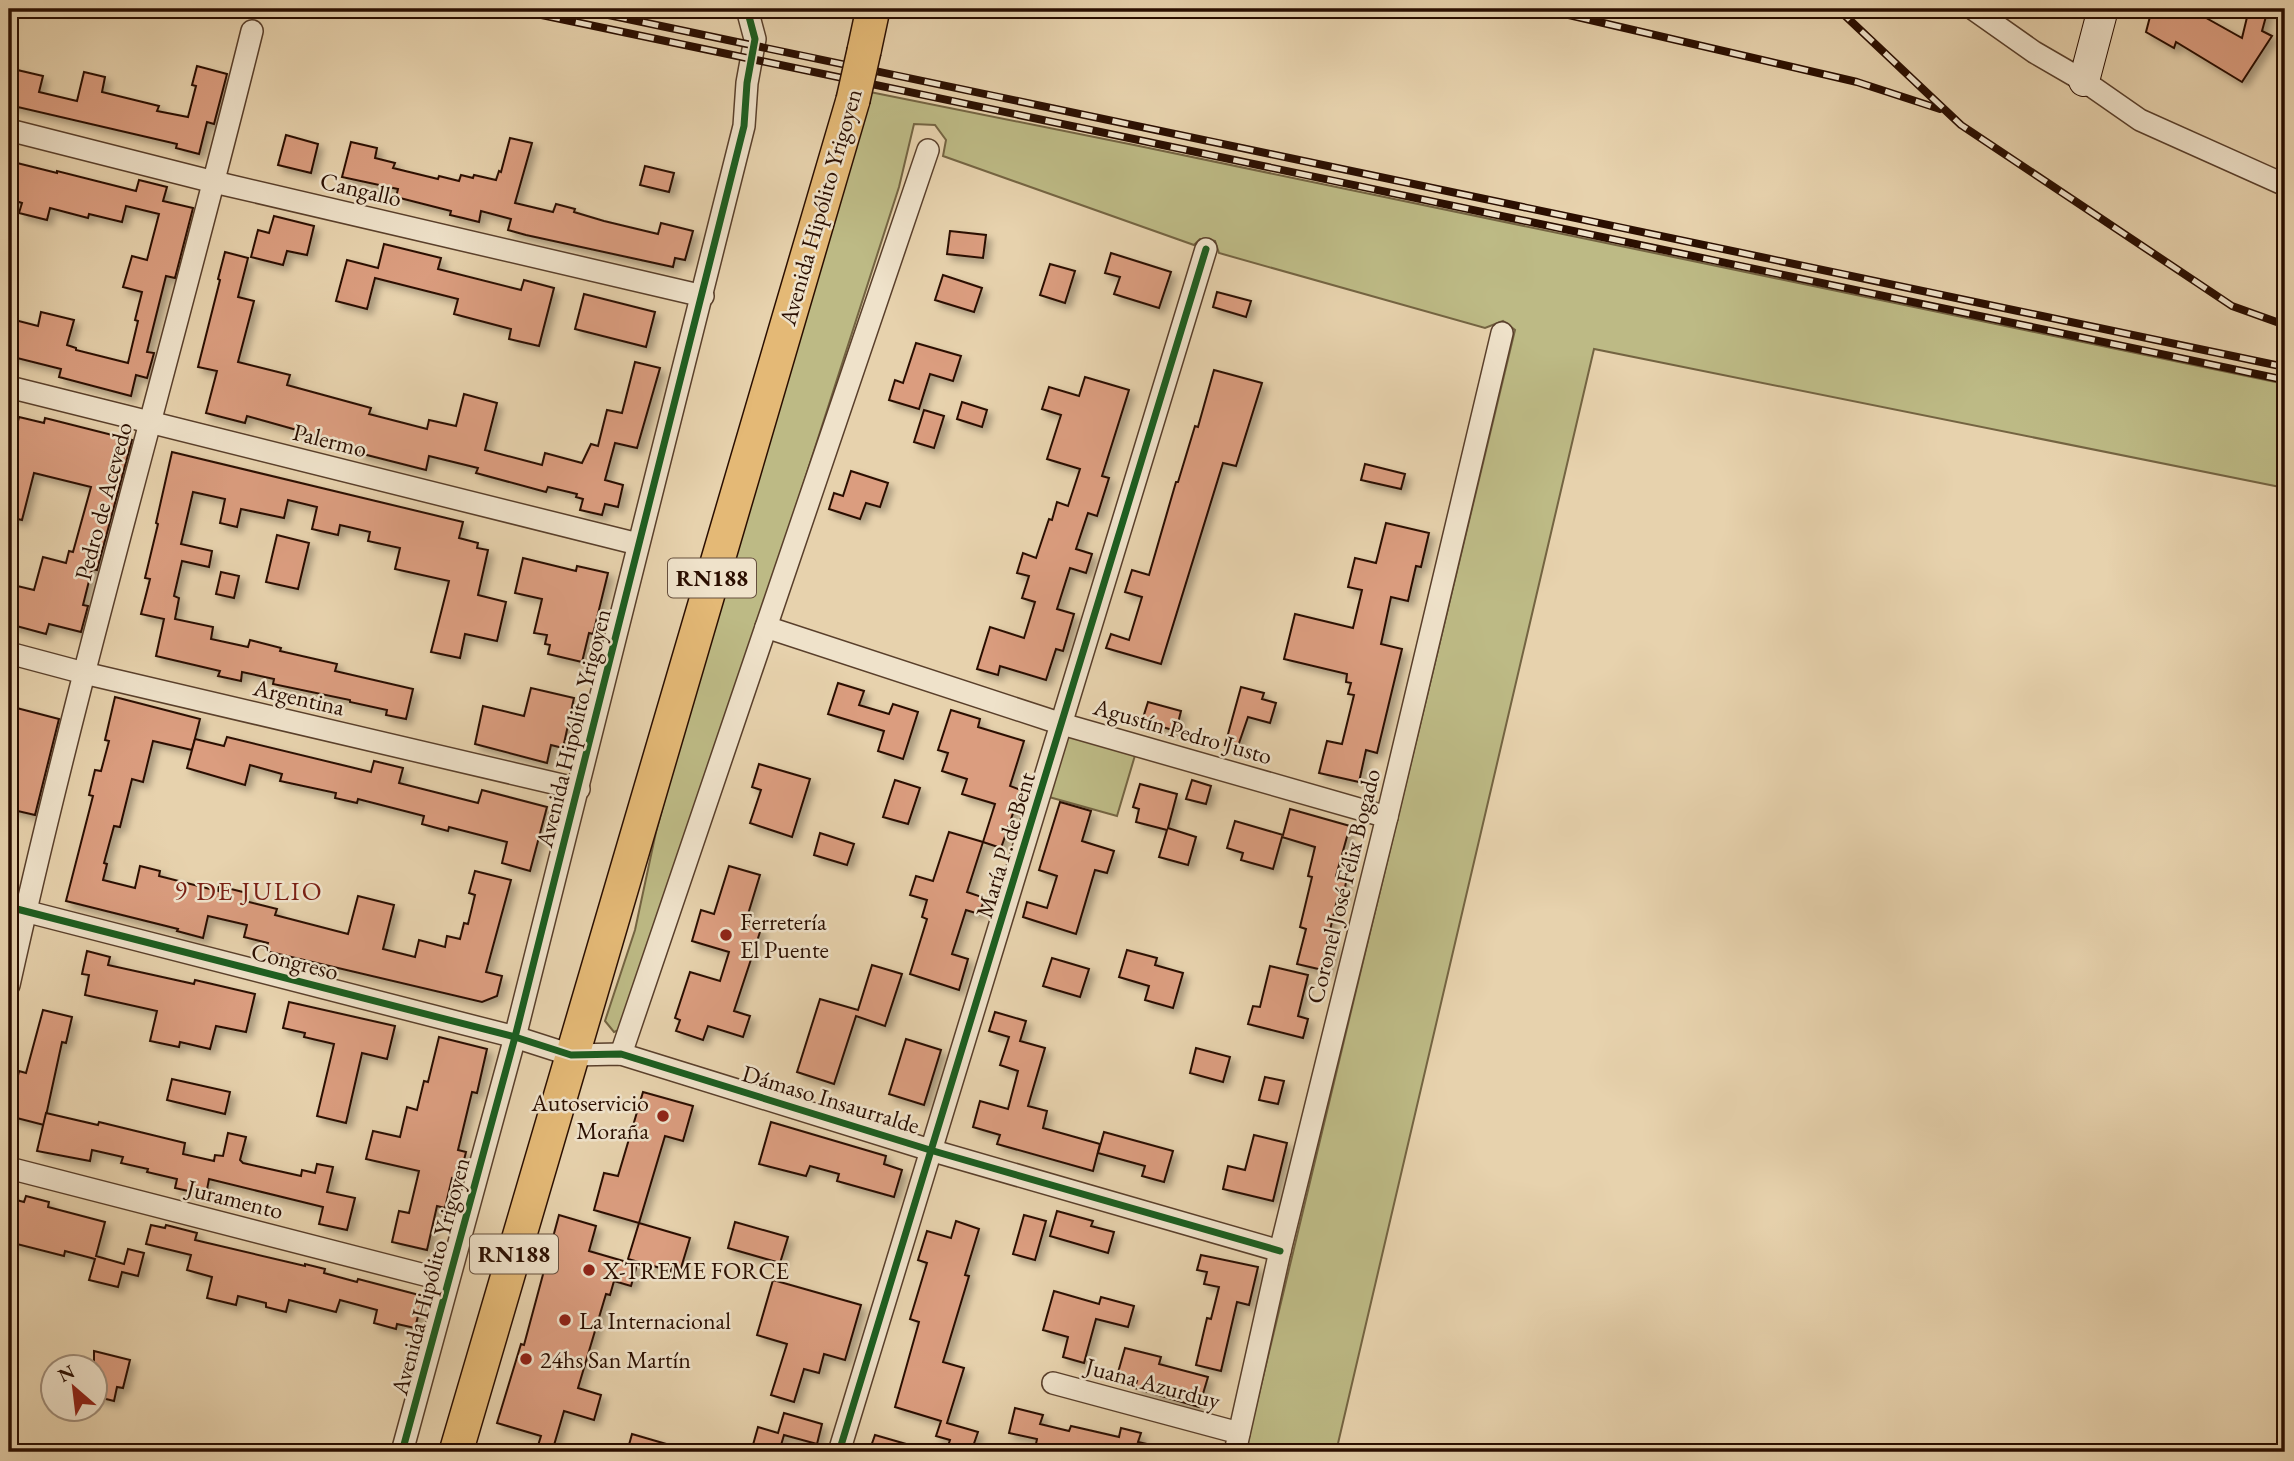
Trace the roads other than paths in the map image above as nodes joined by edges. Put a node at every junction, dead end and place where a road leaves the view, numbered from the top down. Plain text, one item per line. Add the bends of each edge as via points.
1 (747, 9) edge
2 (873, 9) edge
3 (1973, 9) edge
4 (2103, 9) edge
5 (252, 31) dead end
6 (2084, 81) junction
7 (9, 130) edge
8 (928, 150) dead end
9 (214, 182) junction
10 (2285, 185) edge
11 (1206, 249) dead end
12 (703, 296) junction
13 (1502, 333) dead end
14 (9, 387) edge
15 (150, 423) junction
16 (638, 544) junction
17 (766, 627) junction
18 (9, 653) edge
19 (85, 673) junction
20 (1062, 724) junction
21 (579, 789) junction
22 (1387, 817) junction
23 (17, 909) edge
24 (9, 985) edge
25 (515, 1037) junction
26 (621, 1054) junction
27 (571, 1055) junction
28 (930, 1150) junction
29 (9, 1168) edge
30 (1280, 1251) junction
31 (448, 1281) junction
32 (1053, 1383) dead end
33 (1237, 1443) edge
34 (402, 1452) edge
35 (456, 1452) edge
36 (839, 1452) edge

1 - 12 street, Avenida Hipólito Yrigoyen via 755,39 744,125
2 - 27 main road, Avenida Hipólito Yrigoyen / RN188, bridge via 852,100
3 - 6 street
4 - 6 street
5 - 9 street, Pedro de Acevedo
6 - 10 street via 2140,120
7 - 9 street, Cangallo
8 - 17 street
9 - 12 street, Cangallo
9 - 15 street, Pedro de Acevedo
11 - 20 street, María P. de Bent
12 - 16 street, Avenida Hipólito Yrigoyen
13 - 22 street, Coronel José Félix Bogado
14 - 15 street, Palermo
15 - 16 street, Palermo
15 - 19 street, Pedro de Acevedo
16 - 21 street, Avenida Hipólito Yrigoyen
17 - 20 street, Agustín Pedro Justo
17 - 26 street
18 - 19 street, Argentina
19 - 21 street, Argentina
19 - 23 street, Pedro de Acevedo
20 - 22 street, Agustín Pedro Justo
20 - 28 street, María P. de Bent
21 - 25 street, Avenida Hipólito Yrigoyen
22 - 30 street, Coronel José Félix Bogado
23 - 24 street, Pedro de Acevedo
23 - 25 street, Congreso
25 - 27 street, Congreso
25 - 31 street, Avenida Hipólito Yrigoyen
26 - 27 street, Dámaso Insaurralde
26 - 28 street, Dámaso Insaurralde
27 - 35 main road, Avenida Hipólito Yrigoyen / RN188
28 - 30 street, Dámaso Insaurralde
28 - 36 street, María P. de Bent
29 - 31 street, Juramento
30 - 33 street, Coronel José Félix Bogado
31 - 34 street, Avenida Hipólito Yrigoyen
32 - 33 street, Juana Azurduy

